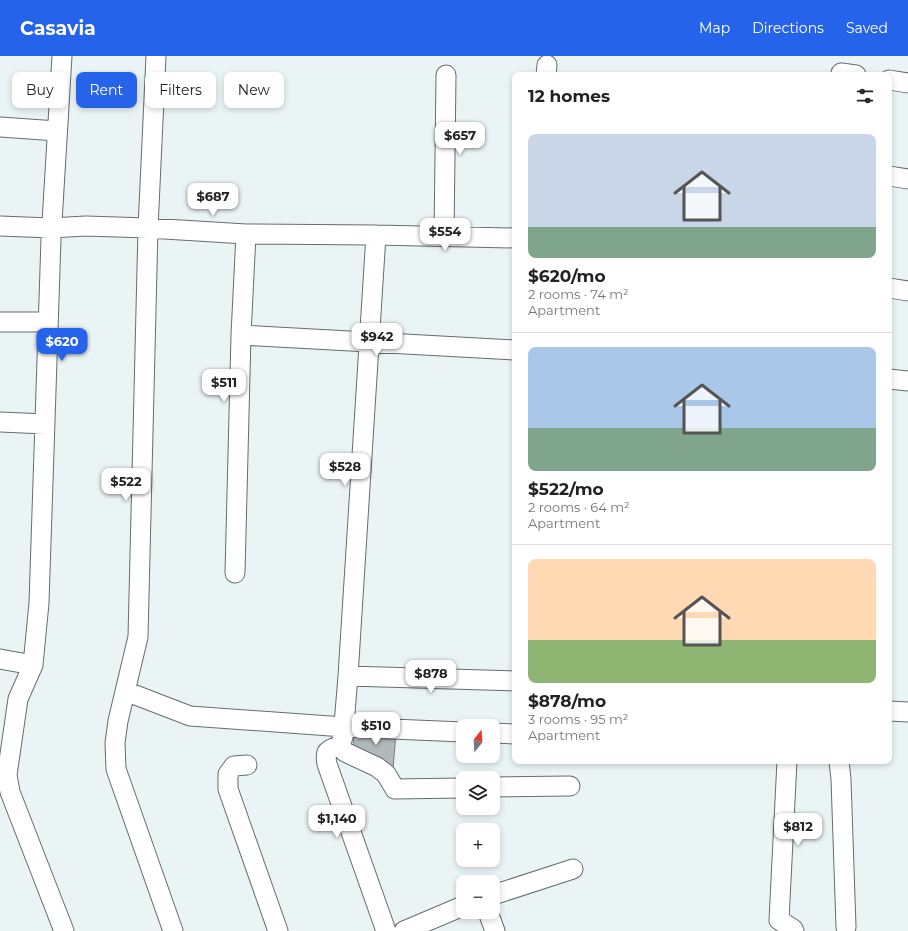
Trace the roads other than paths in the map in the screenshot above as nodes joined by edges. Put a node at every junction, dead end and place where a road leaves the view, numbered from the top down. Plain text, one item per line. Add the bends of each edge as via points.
1 (62, 56) edge
2 (156, 56) edge
3 (446, 75) dead end
4 (892, 80) edge
5 (908, 83) edge
6 (0, 127) edge
7 (58, 131) junction
8 (892, 176) edge
9 (908, 179) edge
10 (0, 226) edge
11 (51, 228) junction
12 (148, 228) junction
13 (246, 234) junction
14 (376, 235) junction
15 (444, 236) junction
16 (512, 238) edge
17 (892, 288) edge
18 (908, 291) edge
19 (0, 322) edge
20 (48, 322) junction
21 (241, 335) junction
22 (369, 342) junction
23 (512, 350) edge
24 (892, 379) edge
25 (908, 381) edge
26 (0, 422) edge
27 (45, 424) junction
28 (235, 573) dead end
29 (0, 659) edge
30 (33, 665) junction
31 (348, 676) junction
32 (512, 682) edge
33 (125, 691) junction
34 (892, 711) edge
35 (908, 712) edge
36 (456, 732) edge
37 (500, 733) edge
38 (512, 734) edge
39 (342, 736) junction
40 (787, 764) edge
41 (839, 764) edge
42 (247, 765) dead end
43 (570, 786) dead end
44 (500, 787) edge
45 (456, 788) edge
46 (573, 869) dead end
47 (500, 893) edge
48 (456, 909) edge
49 (491, 919) edge
50 (846, 927) dead end
51 (64, 931) edge
52 (173, 931) edge
53 (278, 931) edge
54 (386, 931) edge
55 (404, 931) edge
56 (495, 931) edge
57 (794, 931) edge

1 - 7 street
2 - 12 street
3 - 15 street
4 - 5 street
6 - 7 street
7 - 11 street
8 - 9 street
10 - 11 street
11 - 12 street
11 - 20 street
12 - 13 street
12 - 33 street via 138,637
13 - 14 street
13 - 21 street
14 - 15 street
14 - 22 street
15 - 16 street
17 - 18 street
19 - 20 street
20 - 27 street
21 - 22 street
21 - 28 street
22 - 23 street
22 - 31 street
24 - 25 street
26 - 27 street
27 - 30 street
29 - 30 street
30 - 51 street via 18,699 7,775 10,792
31 - 32 street
31 - 39 street
33 - 39 street via 190,716
33 - 52 street via 115,743 116,769
34 - 35 street
36 - 39 street
37 - 38 street
39 - 45 street via 345,752 377,767 386,774 395,789
39 - 54 street via 326,753 326,764
40 - 57 street via 779,920
41 - 50 street
42 - 53 street via 234,766 228,774 228,789
43 - 44 street
46 - 47 street
48 - 55 street
49 - 56 street

